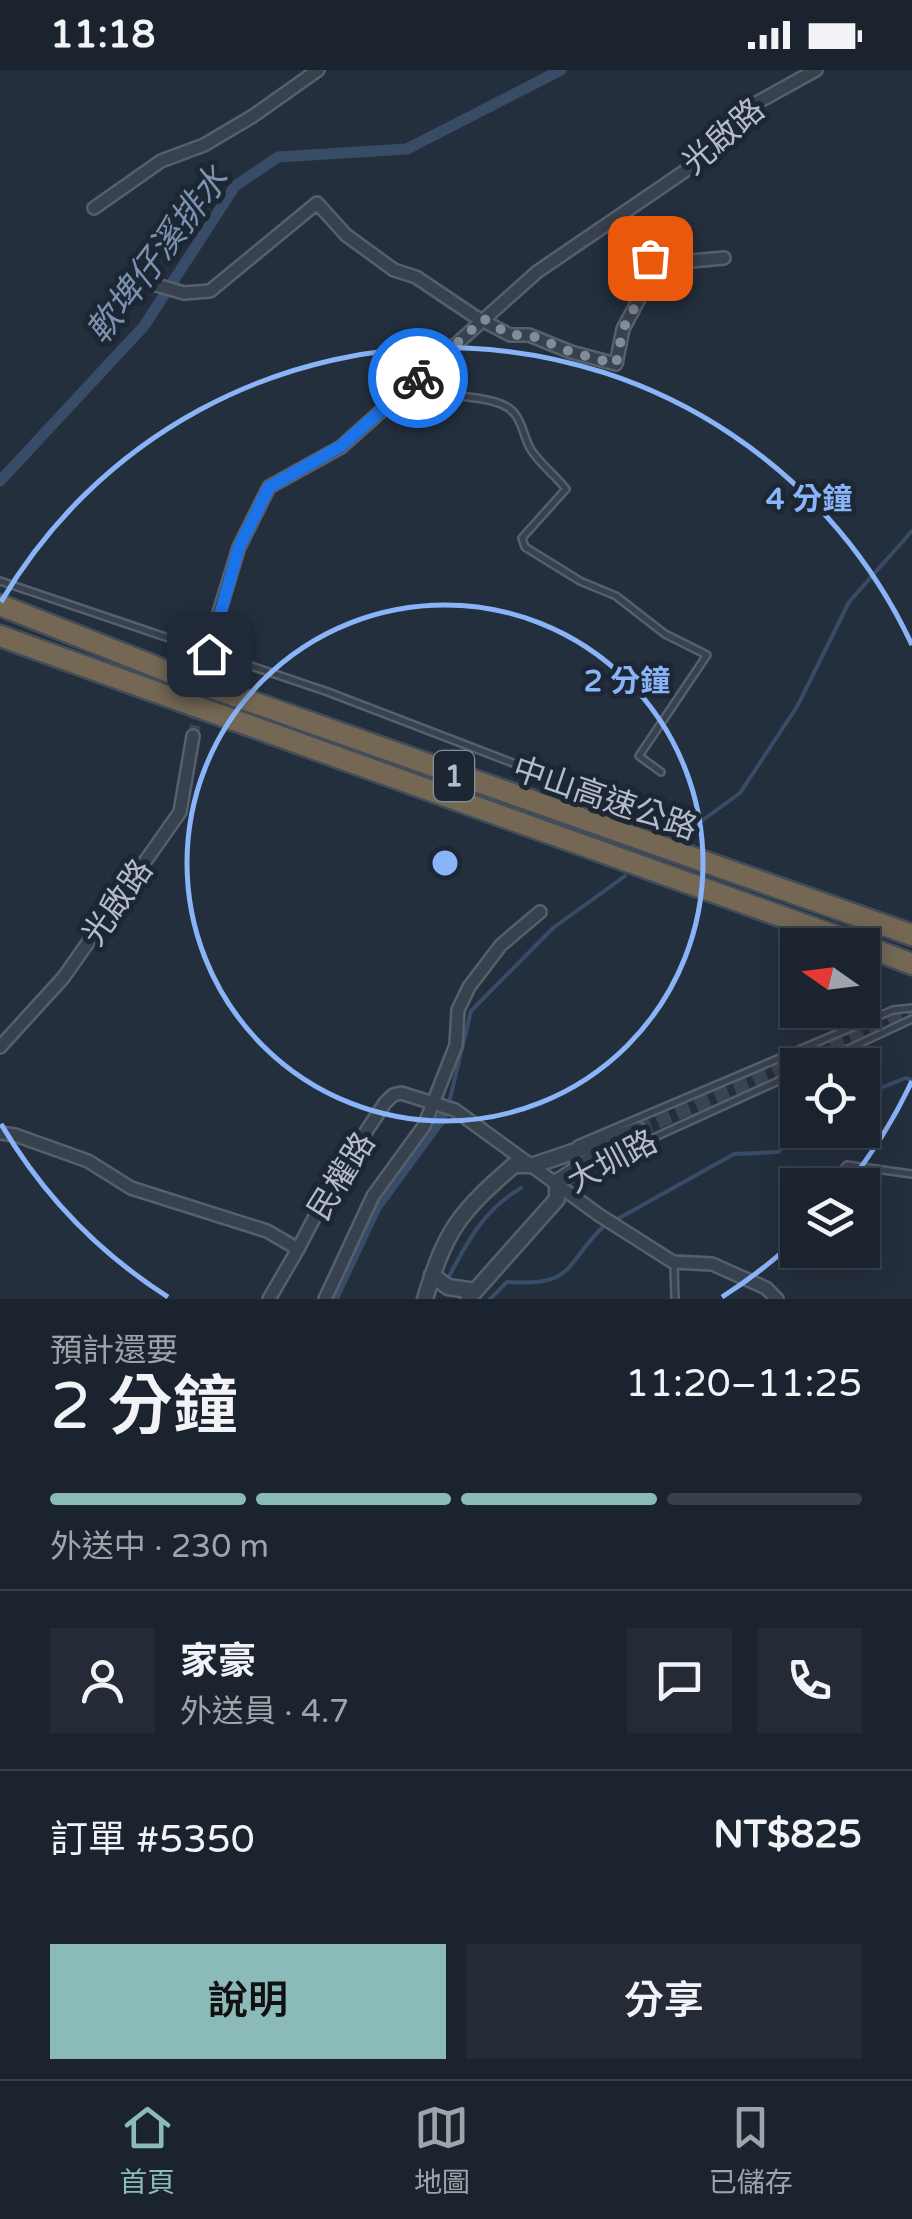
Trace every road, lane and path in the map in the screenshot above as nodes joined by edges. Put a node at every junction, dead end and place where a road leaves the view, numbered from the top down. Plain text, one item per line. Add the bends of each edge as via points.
1 (318, 70) edge
2 (816, 70) edge
3 (94, 208) dead end
4 (724, 258) dead end
5 (146, 282) dead end
6 (484, 319) junction
7 (418, 378) junction
8 (0, 580) edge
9 (0, 605) edge
10 (0, 636) edge
11 (209, 654) junction
12 (205, 675) tunnel mouth
13 (193, 736) tunnel mouth
14 (661, 772) dead end
15 (635, 810) dead end
16 (540, 912) dead end
17 (815, 928) edge
18 (912, 936) edge
19 (880, 952) edge
20 (912, 964) edge
21 (912, 1008) edge
22 (912, 1019) edge
23 (0, 1047) edge
24 (850, 1048) edge
25 (780, 1080) edge
26 (437, 1104) junction
27 (0, 1134) edge
28 (534, 1165) junction
29 (843, 1168) edge
30 (868, 1168) edge
31 (880, 1170) edge
32 (912, 1174) edge
33 (557, 1182) junction
34 (298, 1248) junction
35 (674, 1262) junction
36 (440, 1281) junction
37 (472, 1295) edge
38 (269, 1299) edge
39 (325, 1299) edge
40 (425, 1299) edge
41 (675, 1299) edge
42 (776, 1299) edge

1 - 3 street via 253,116 161,161
2 - 6 street, 光啟路 via 751,106 704,158 537,272
4 - 6 street via 646,260 616,364 530,335 510,335
5 - 6 street via 184,293 210,292 317,203 346,235 394,270
6 - 7 street, 光啟路
7 - 11 street, 光啟路 via 341,446 269,487 239,547
7 - 14 lane via 446,395 506,406 520,420 530,450 566,489 522,538 525,547 707,654 639,756
8 - 11 lane
9 - 18 highway, 中山高速公路 / 1 via 184,678
10 - 17 highway, 中山高速公路 / 1
11 - 12 street, 光啟路
11 - 15 lane via 328,692
13 - 23 street, 光啟路 via 180,812 63,978
16 - 26 street via 502,944 469,987
19 - 20 highway, 中山高速公路 / 1
21 - 28 lane, 大圳路 via 893,1010
22 - 24 lane
25 - 33 lane, 大圳路
26 - 28 street, 民權路
26 - 34 street, 民權路 via 393,1095 334,1180
26 - 39 street via 373,1196
27 - 34 street, 民權路 via 88,1162 132,1188 233,1218
28 - 33 street, 民權路
28 - 33 street via 638,1130
28 - 36 street via 514,1165 472,1201 453,1226
29 - 30 lane
31 - 32 lane
33 - 35 street, 民權路
33 - 37 street, 大圳路 via 557,1198
34 - 38 street
35 - 41 lane
35 - 42 street via 712,1264
36 - 37 street
36 - 40 street

